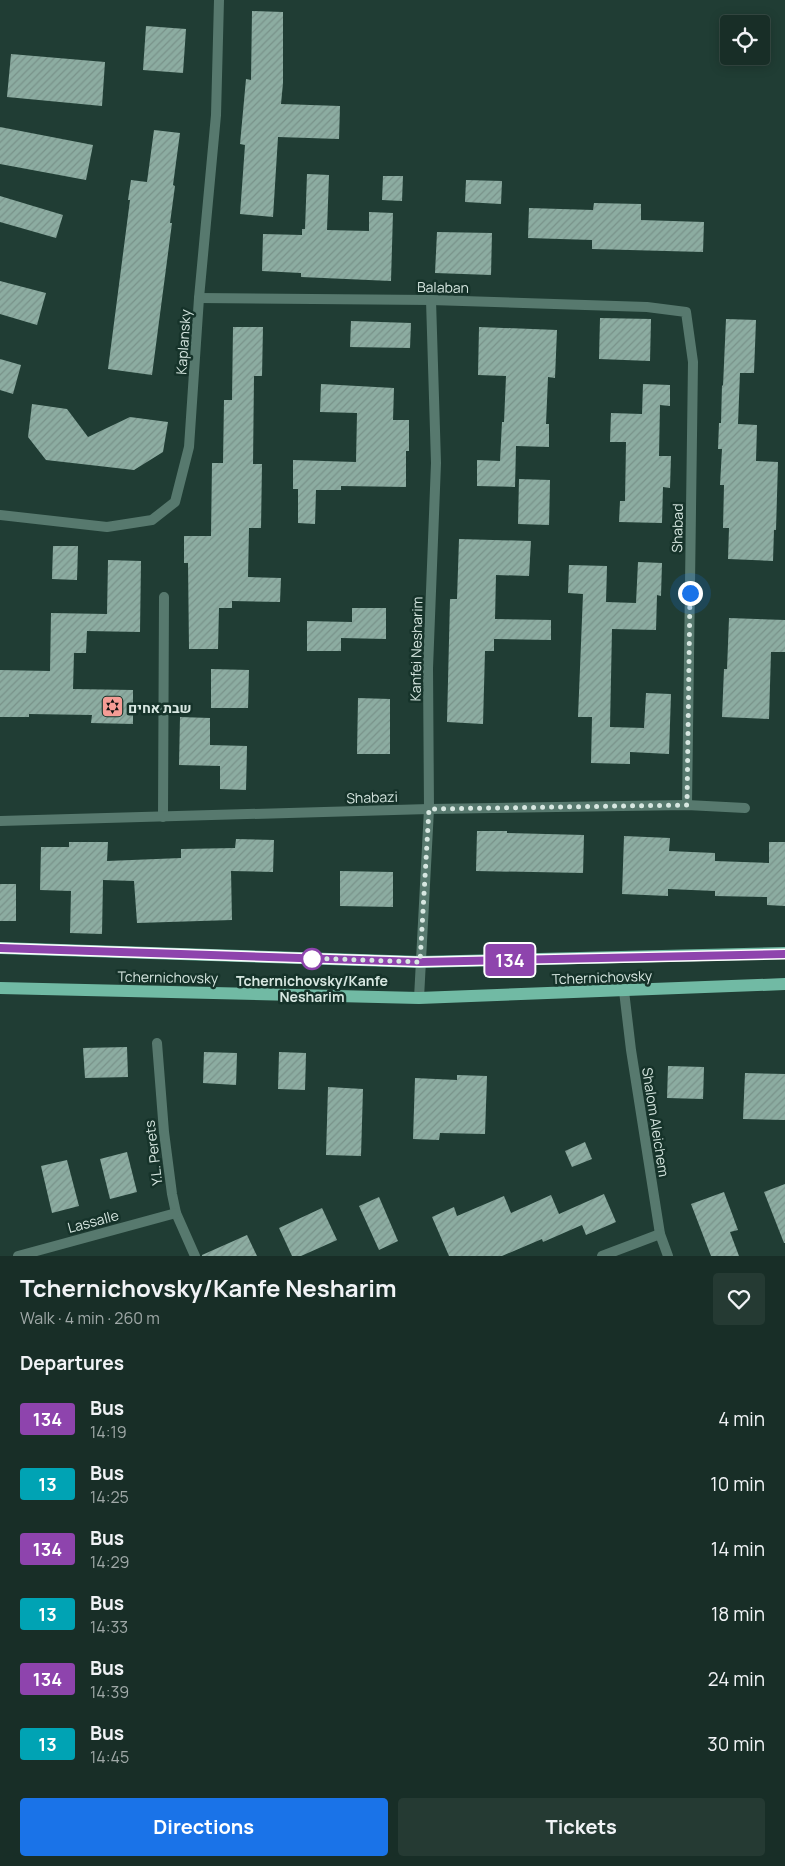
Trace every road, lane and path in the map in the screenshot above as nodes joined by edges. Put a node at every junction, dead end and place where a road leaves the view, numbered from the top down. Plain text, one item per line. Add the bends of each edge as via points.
1 (218, 0) edge
2 (200, 298) junction
3 (431, 300) junction
4 (686, 312) joint
5 (0, 515) edge
6 (164, 597) dead end
7 (687, 805) junction
8 (745, 808) dead end
9 (429, 809) junction
10 (163, 817) junction
11 (0, 821) edge
12 (0, 948) edge
13 (785, 954) edge
14 (420, 962) junction
15 (785, 984) edge
16 (0, 988) edge
17 (624, 991) junction
18 (419, 998) junction
19 (157, 1043) dead end
20 (176, 1214) junction
21 (660, 1234) junction
22 (18, 1256) edge
23 (195, 1256) edge
24 (602, 1256) edge
25 (668, 1256) edge

1 - 2 street, Kaplansky via 216,115
2 - 3 street, Balaban
2 - 5 street, Kaplansky via 189,447 175,502 152,520 107,527
3 - 4 street, Balaban via 647,307
3 - 9 street, Kanfei Nesharim via 436,463 428,668
4 - 7 street, Shabad via 694,362
6 - 10 street
7 - 8 street, Shabazi
7 - 9 street, Shabazi
9 - 10 street, Shabazi
9 - 14 street, Kanfei Nesharim
10 - 11 street, Shabazi
12 - 14 main road, Tchernichovsky
13 - 14 main road, Tchernichovsky
14 - 18 street, Kanfei Nesharim
15 - 17 main road, Tchernichovsky
16 - 18 main road, Tchernichovsky
17 - 18 main road, Tchernichovsky
17 - 21 street, Shalom Aleichem
19 - 20 street, Y.L. Perets via 164,1132
20 - 22 street, Lassalle
20 - 23 street, Y.L. Perets
21 - 24 street
21 - 25 street, Shalom Aleichem

